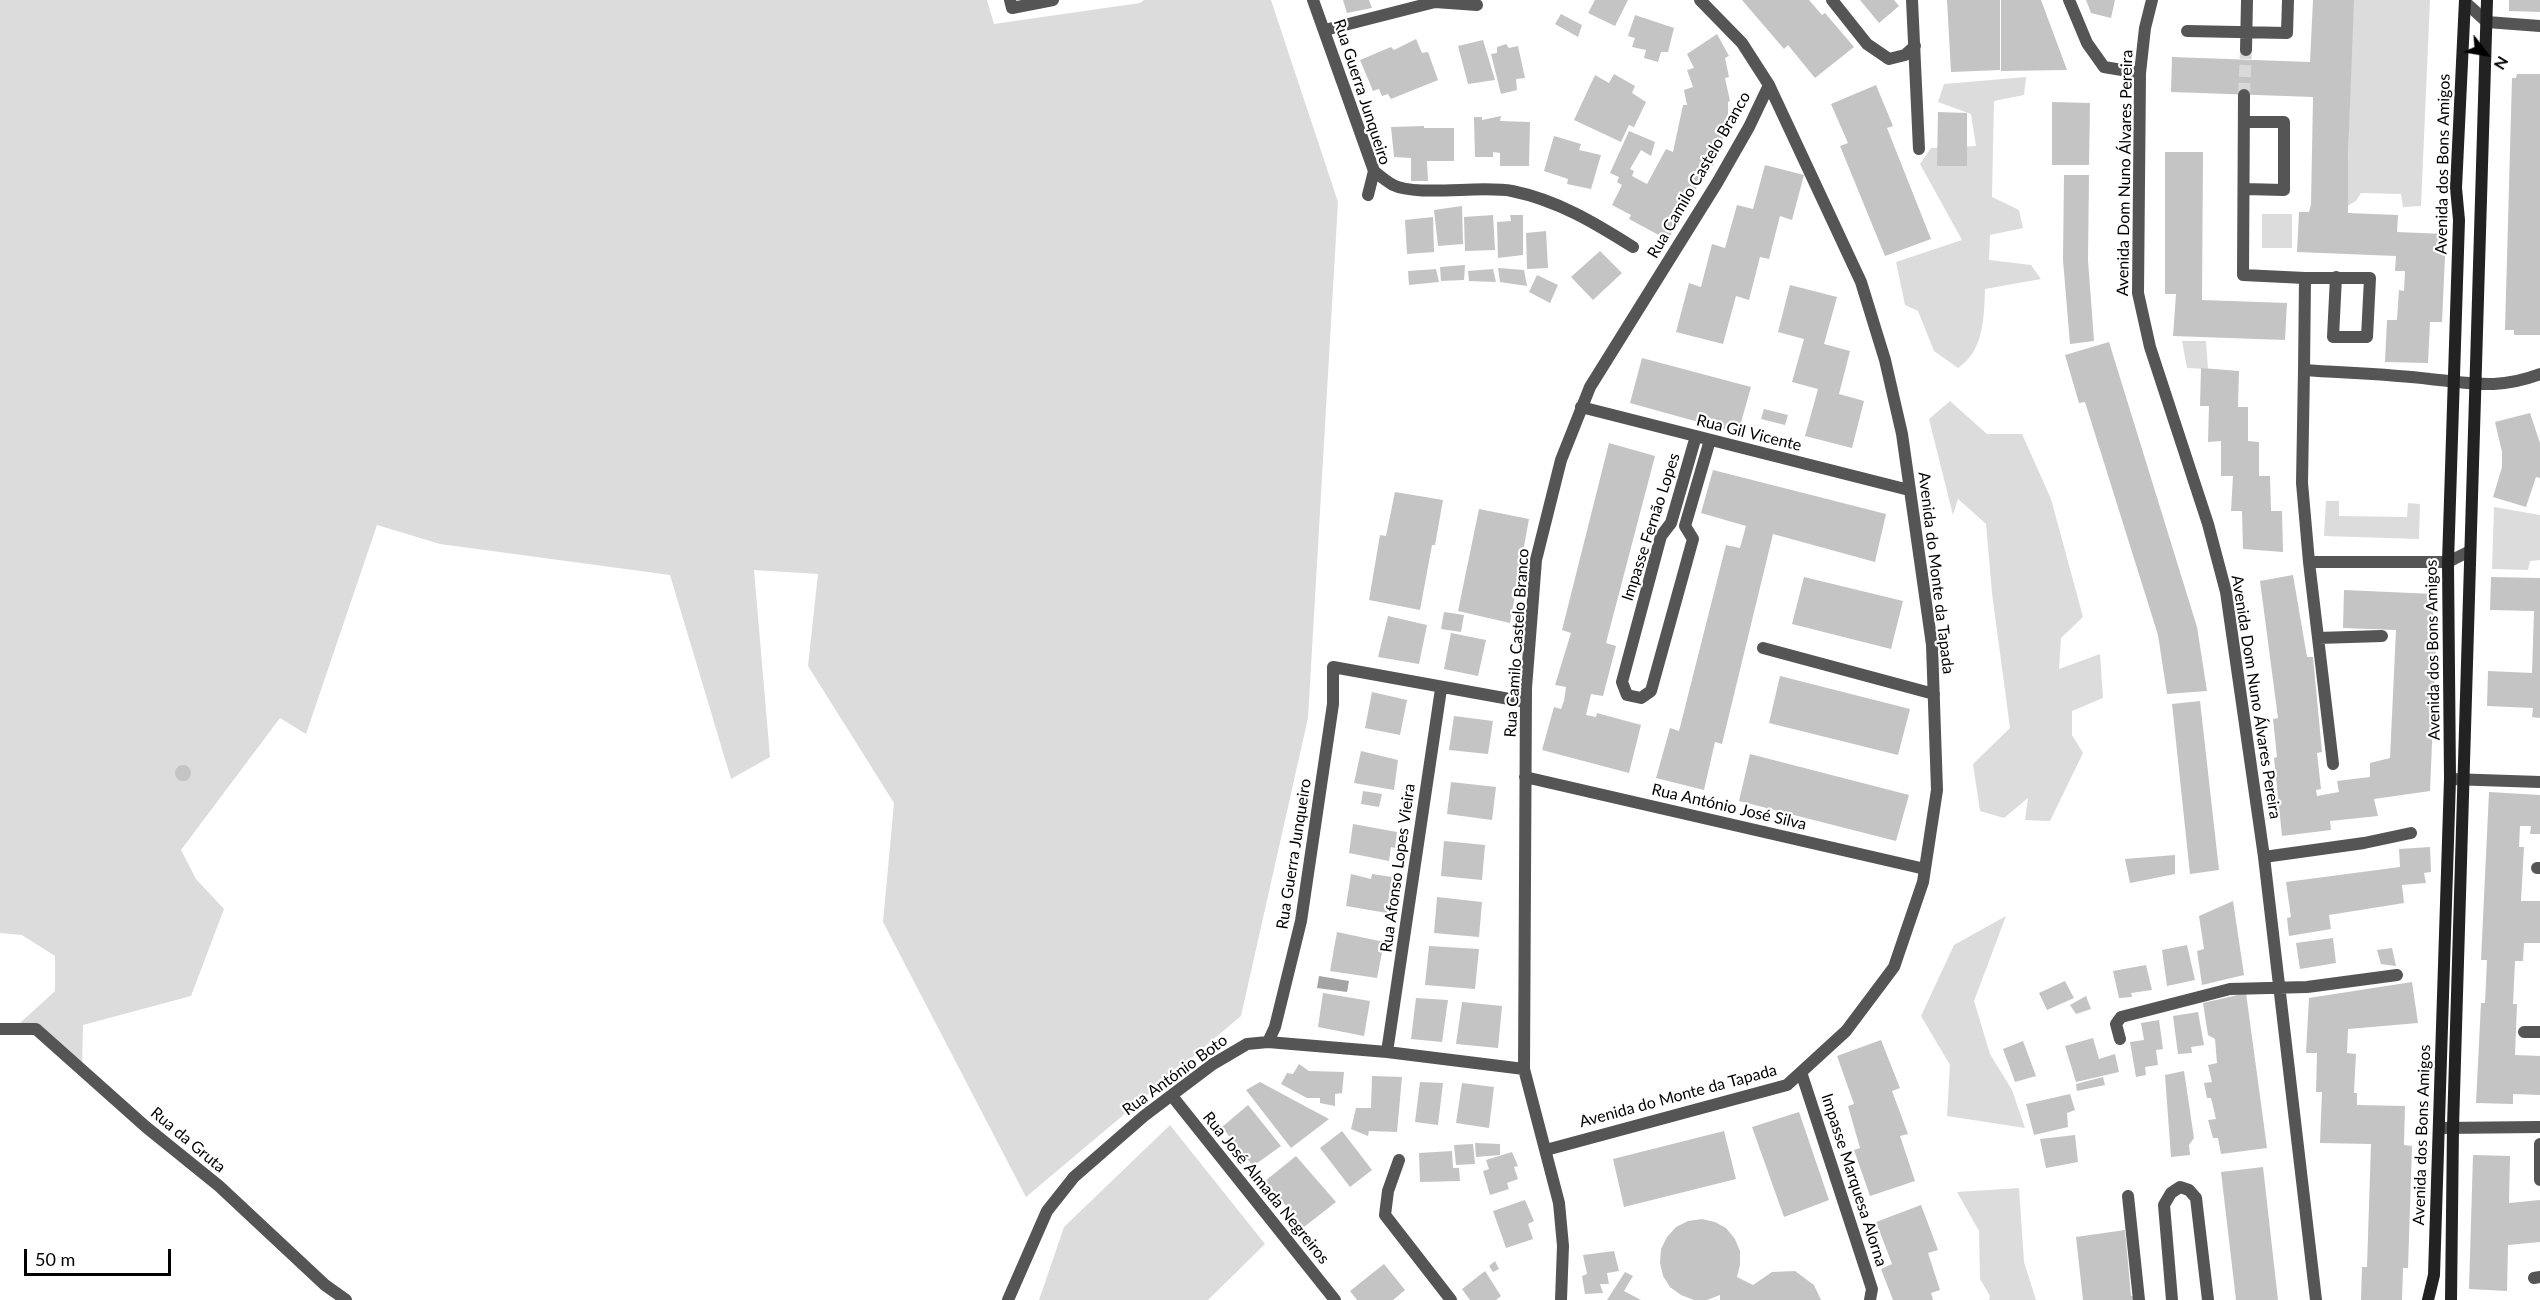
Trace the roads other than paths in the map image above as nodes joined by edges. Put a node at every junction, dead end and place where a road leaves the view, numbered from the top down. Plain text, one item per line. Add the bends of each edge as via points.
1 (1010, 0) edge
2 (1053, 0) edge
3 (1313, 0) edge
4 (1700, 0) edge
5 (1832, 0) edge
6 (1912, 0) edge
7 (2068, 0) edge
8 (2152, 0) edge
9 (2247, 0) edge
10 (2288, 0) edge
11 (2487, 0) edge
12 (2465, 1) edge
13 (1477, 5) dead end
14 (2487, 22) junction
15 (2540, 26) edge
16 (1325, 30) junction
17 (2187, 32) dead end
18 (2246, 33) junction
19 (1915, 46) junction
20 (2246, 50) tunnel mouth
21 (2140, 73) junction
22 (1769, 85) junction
23 (2244, 95) tunnel mouth
24 (2246, 122) junction
25 (1919, 149) dead end
26 (1374, 171) junction
27 (2245, 189) junction
28 (1368, 195) dead end
29 (1633, 247) dead end
30 (2336, 277) junction
31 (2305, 278) junction
32 (2304, 370) junction
33 (2540, 374) edge
34 (2452, 383) junction
35 (2475, 386) junction
36 (1581, 407) junction
37 (1696, 436) junction
38 (1710, 440) junction
39 (1909, 490) junction
40 (2470, 550) junction
41 (2309, 562) junction
42 (2448, 562) junction
43 (2382, 636) dead end
44 (2318, 638) junction
45 (1763, 648) dead end
46 (1441, 689) junction
47 (1934, 694) junction
48 (1526, 702) junction
49 (2333, 764) dead end
50 (1525, 777) junction
51 (2450, 779) junction
52 (2465, 780) junction
53 (2540, 782) edge
54 (2411, 833) dead end
55 (2264, 857) junction
56 (1925, 869) junction
57 (2397, 975) dead end
58 (2279, 987) junction
59 (0, 1029) edge
60 (2524, 1032) dead end
61 (2540, 1032) edge
62 (2120, 1039) dead end
63 (1268, 1042) junction
64 (1387, 1052) junction
65 (1524, 1069) junction
66 (1801, 1072) junction
67 (1172, 1096) junction
68 (2453, 1127) junction
69 (2540, 1127) edge
70 (2440, 1128) junction
71 (2540, 1144) edge
72 (1546, 1150) junction
73 (1399, 1160) dead end
74 (2540, 1180) edge
75 (2128, 1196) dead end
76 (346, 1300) edge
77 (1008, 1300) edge
78 (1335, 1300) edge
79 (1451, 1300) edge
80 (1561, 1300) edge
81 (1870, 1300) edge
82 (2139, 1300) edge
83 (2172, 1300) edge
84 (2208, 1300) edge
85 (2316, 1300) edge
86 (2428, 1300) edge
87 (2451, 1300) edge

1 - 2 street via 1012,8
3 - 16 street, Rua Guerra Junqueiro
4 - 22 street, Avenida do Monte da Tapada via 1742,43
5 - 19 street via 1867,44 1889,59 1905,55
6 - 19 street
7 - 21 street via 2087,43 2104,67
8 - 21 street, Avenida Dom Nuno Álvares Pereira
9 - 18 street
10 - 18 street via 2287,33
11 - 14 main road, Avenida dos Bons Amigos
12 - 14 street
12 - 34 main road, Avenida dos Bons Amigos
13 - 16 street via 1435,2
14 - 15 street
14 - 35 main road, Avenida dos Bons Amigos
16 - 26 street, Rua Guerra Junqueiro
17 - 18 street
18 - 20 street
19 - 25 street
21 - 55 street, Avenida Dom Nuno Álvares Pereira via 2138,293 2150,347 2226,592
22 - 36 street, Rua Camilo Castelo Branco via 1717,183 1620,336
22 - 39 street, Avenida do Monte da Tapada via 1861,282 1886,360
23 - 24 street
24 - 27 street
24 - 27 street via 2284,122 2284,190
26 - 28 street, Rua Guerra Junqueiro
26 - 29 street via 1395,186 1512,191 1559,204
27 - 31 street via 2243,275
30 - 30 street via 2333,337 2367,337 2370,278
30 - 31 street
31 - 32 street
32 - 34 street
32 - 41 street via 2302,483
33 - 35 street via 2522,381
34 - 35 street
34 - 42 main road, Avenida dos Bons Amigos
35 - 40 main road, Avenida dos Bons Amigos
36 - 37 street, Rua Gil Vicente
36 - 48 street, Rua Camilo Castelo Branco via 1561,460 1536,560
37 - 38 street, Rua Gil Vicente
37 - 38 street, Impasse Fernão Lopes via 1671,523 1661,536 1631,648 1622,682 1627,695 1641,698 1651,691 1693,539 1685,526
38 - 39 street, Rua Gil Vicente
39 - 47 street, Avenida do Monte da Tapada via 1932,645
40 - 42 street
40 - 52 main road, Avenida dos Bons Amigos
41 - 42 street
41 - 44 street
42 - 51 main road, Avenida dos Bons Amigos
43 - 44 street
44 - 49 street
45 - 47 street
46 - 48 street
46 - 63 street, Rua Guerra Junqueiro via 1333,667 1333,704 1301,921
46 - 64 street, Rua Afonso Lopes Vieira
47 - 56 street, Avenida do Monte da Tapada via 1938,790
48 - 50 street, Rua Camilo Castelo Branco
50 - 56 street, Rua António José Silva
50 - 65 street, Rua Camilo Castelo Branco
51 - 52 street
51 - 70 main road, Avenida dos Bons Amigos
52 - 53 street
52 - 68 main road, Avenida dos Bons Amigos
54 - 55 street
55 - 58 street, Avenida Dom Nuno Álvares Pereira
56 - 66 street, Avenida do Monte da Tapada via 1894,967 1846,1030
57 - 58 street
58 - 62 street via 2230,989 2121,1017 2116,1024
58 - 85 street, Avenida Dom Nuno Álvares Pereira
59 - 76 street, Rua da Gruta via 36,1029
60 - 61 street
63 - 64 street, Rua António Boto
63 - 67 street, Rua António Boto via 1247,1044
64 - 65 street, Rua António Boto
65 - 72 street, Rua Camilo Castelo Branco
66 - 72 street, Avenida do Monte da Tapada via 1787,1085
66 - 81 street, Impasse Marquesa Alorna via 1872,1289
67 - 77 street, Rua António Boto via 1074,1177 1047,1211
67 - 78 street, Rua José Almada Negreiros
68 - 69 street
68 - 70 street
68 - 87 main road, Avenida dos Bons Amigos
70 - 86 main road, Avenida dos Bons Amigos via 2434,1275
71 - 74 street
72 - 80 street, Rua Camilo Castelo Branco via 1559,1203 1563,1246
73 - 79 street via 1388,1191 1385,1215
75 - 82 street
83 - 84 street via 2164,1205 2180,1187 2196,1198

